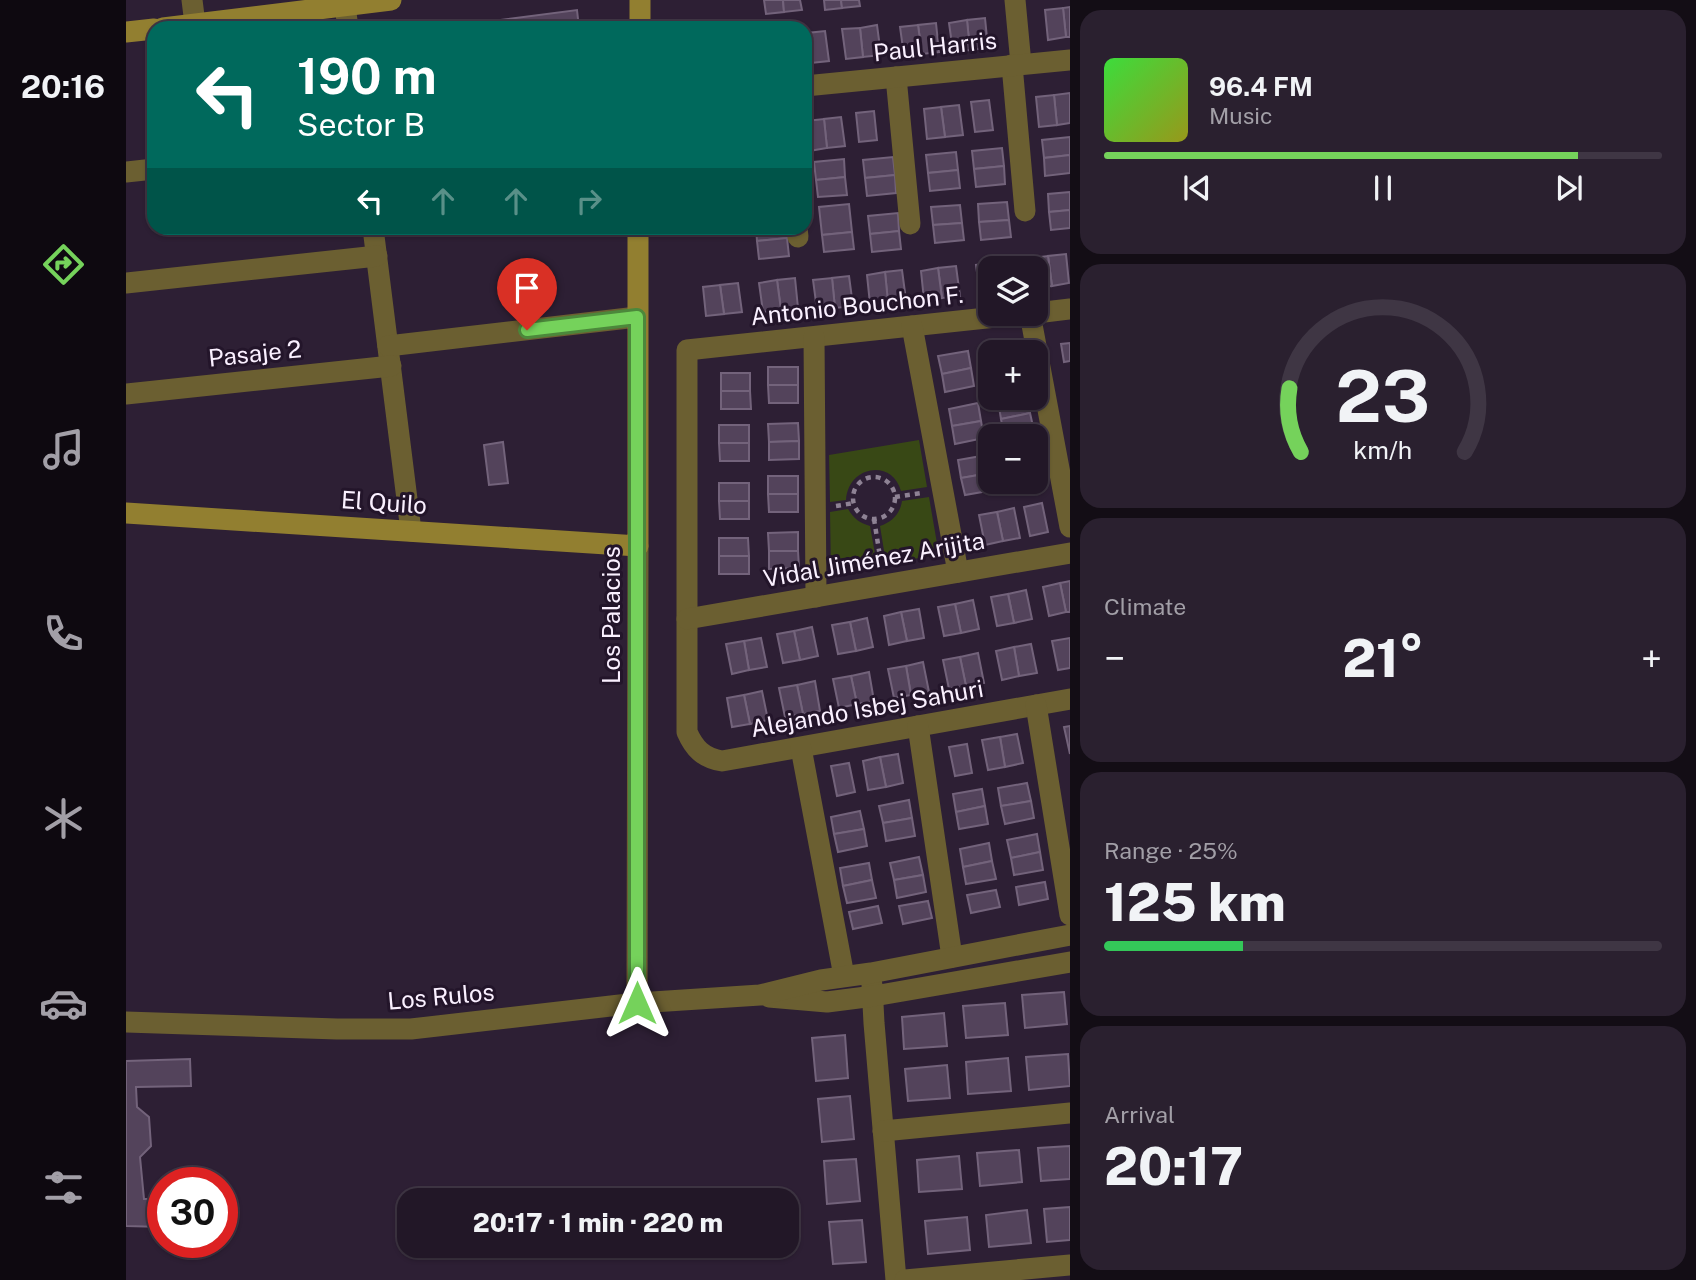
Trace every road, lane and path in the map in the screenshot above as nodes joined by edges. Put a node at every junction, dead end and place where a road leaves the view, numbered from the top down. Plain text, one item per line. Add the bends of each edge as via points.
1 (192, 0) edge
2 (391, 0) edge
3 (640, 0) edge
4 (1015, 0) edge
5 (308, 5) edge
6 (345, 6) junction
7 (195, 21) edge
8 (213, 21) edge
9 (347, 21) edge
10 (640, 21) edge
11 (147, 30) edge
12 (126, 32) edge
13 (1069, 60) edge
14 (1016, 65) junction
15 (896, 77) junction
16 (812, 85) edge
17 (147, 170) edge
18 (126, 172) edge
19 (1025, 211) dead end
20 (910, 224) dead end
21 (374, 235) edge
22 (638, 235) edge
23 (377, 256) junction
24 (126, 283) edge
25 (1069, 309) edge
26 (1048, 311) edge
27 (637, 317) junction
28 (978, 319) edge
29 (912, 326) junction
30 (1035, 326) edge
31 (814, 337) junction
32 (389, 356) junction
33 (126, 394) edge
34 (126, 513) edge
35 (874, 519) junction
36 (1069, 527) edge
37 (411, 531) junction
38 (638, 546) junction
39 (1069, 553) edge
40 (958, 572) junction
41 (885, 585) junction
42 (816, 597) junction
43 (687, 619) junction
44 (1069, 699) edge
45 (1036, 705) junction
46 (918, 726) junction
47 (801, 748) junction
48 (1069, 915) edge
49 (1069, 935) edge
50 (952, 957) junction
51 (1069, 962) edge
52 (871, 973) junction
53 (844, 975) junction
54 (760, 995) junction
55 (874, 996) junction
56 (637, 1003) junction
57 (126, 1022) edge
58 (1069, 1113) edge
59 (883, 1131) junction
60 (1069, 1265) edge
61 (896, 1280) edge
62 (905, 1280) edge

1 - 7 street
2 - 6 street
3 - 10 street
4 - 14 street
5 - 6 street
5 - 8 street
6 - 9 street
11 - 12 street
13 - 14 street, Paul Harris
14 - 15 street, Paul Harris
14 - 19 street
15 - 16 street, Paul Harris
15 - 20 street
17 - 18 street
21 - 23 street
22 - 27 street, Los Palacios
23 - 24 street
23 - 32 street
25 - 26 street, Antonio Bouchon F.
27 - 32 street, Pasaje 2
27 - 38 street, Los Palacios
28 - 29 street, Antonio Bouchon F.
29 - 31 street, Antonio Bouchon F.
29 - 40 street
30 - 36 street
31 - 42 street
31 - 43 street, Antonio Bouchon F. via 687,350
32 - 33 street, Pasaje 2
32 - 37 street
34 - 37 street, El Quilo
35 - 35 path via 891,511 896,495 889,483 877,477 861,481 853,497 860,514
35 - 41 path
37 - 38 street, El Quilo
38 - 56 street, Los Palacios
39 - 40 street, Vidal Jiménez Arijita
40 - 41 street, Vidal Jiménez Arijita
41 - 42 street, Vidal Jiménez Arijita
42 - 43 street, Vidal Jiménez Arijita
43 - 47 street, Alejando Isbej Sahuri via 687,732 692,744 711,760
44 - 45 street, Alejando Isbej Sahuri
45 - 46 street, Alejando Isbej Sahuri
45 - 48 street
46 - 47 street, Alejando Isbej Sahuri
46 - 50 street
47 - 53 street
49 - 50 street, Los Rulos
50 - 52 street, Los Rulos
51 - 55 street, Los Rulos
52 - 53 street, Los Rulos
52 - 55 street
53 - 54 street, Los Rulos
54 - 55 street, Los Rulos via 827,1002
54 - 56 street, Los Rulos
55 - 59 street
56 - 57 street, Los Rulos via 411,1029
58 - 59 street
59 - 61 street
60 - 62 street

